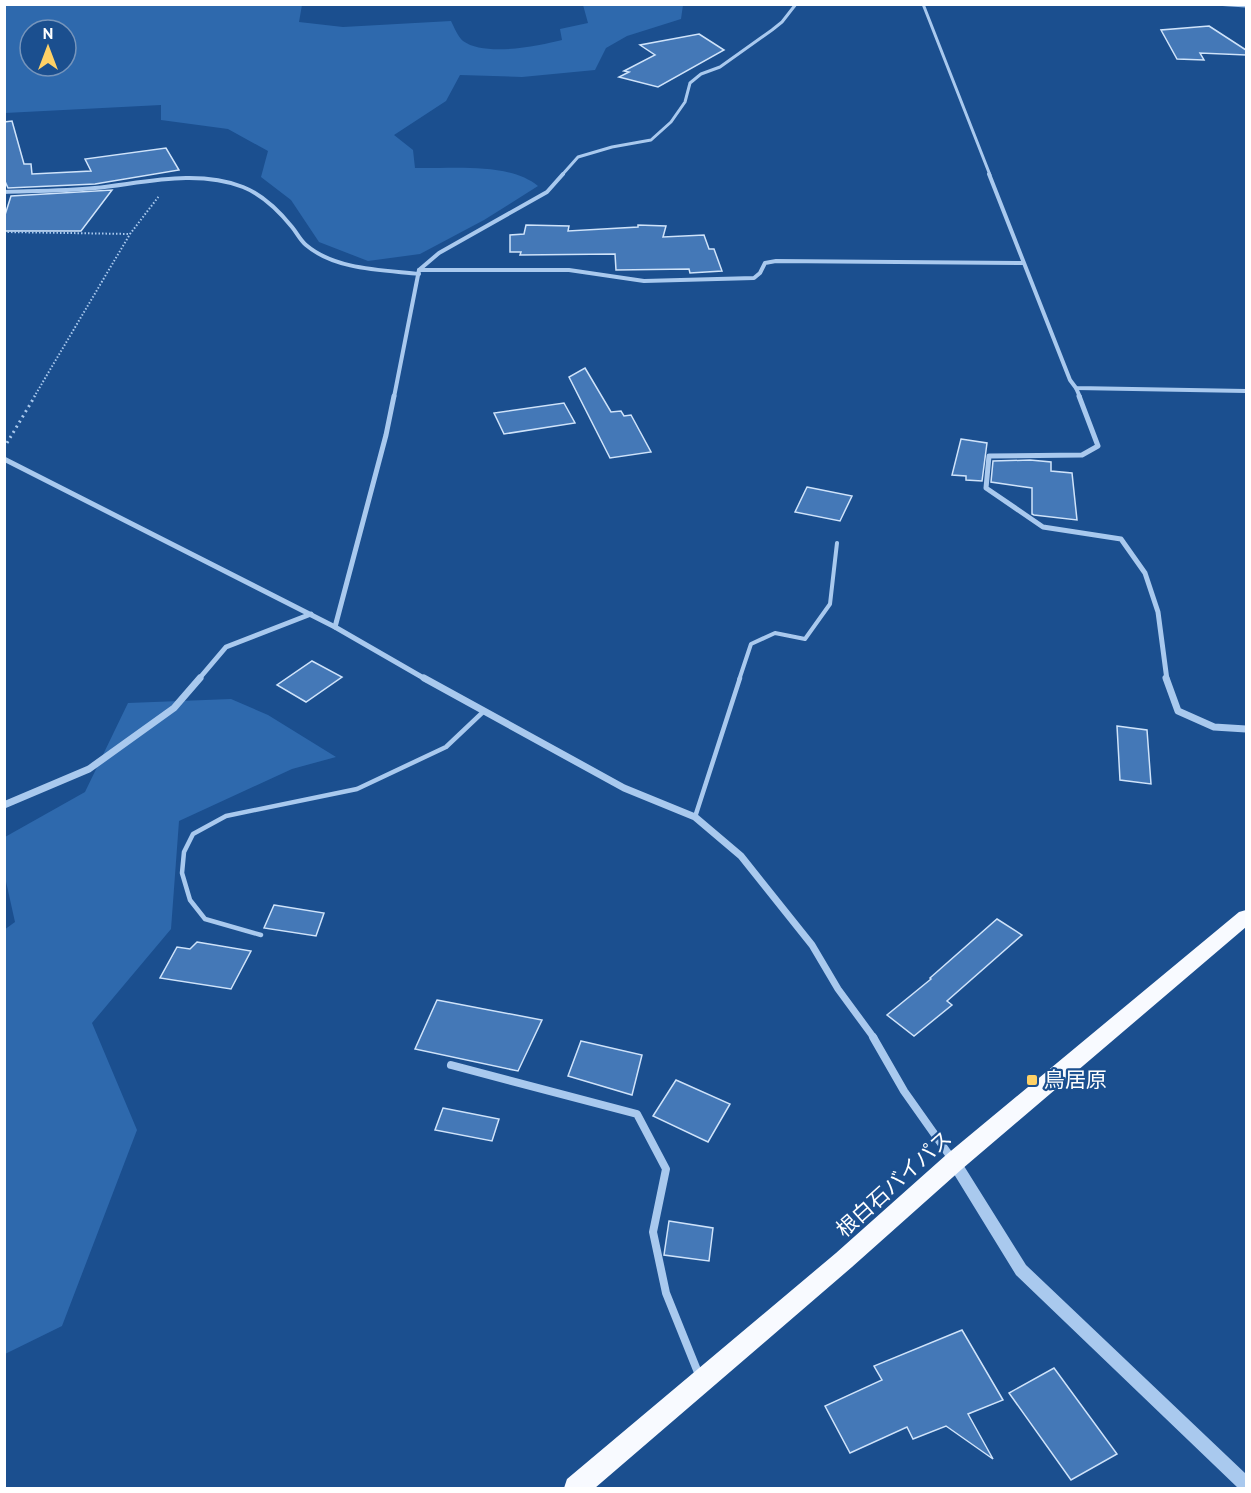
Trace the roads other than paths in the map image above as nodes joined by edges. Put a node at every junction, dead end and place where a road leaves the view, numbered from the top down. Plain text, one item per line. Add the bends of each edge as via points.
1 (796, 4) edge
2 (923, 4) edge
3 (1215, 4) edge
4 (1246, 6) edge
5 (4, 192) edge
6 (1023, 263) junction
7 (419, 272) junction
8 (1076, 388) junction
9 (1246, 391) edge
10 (4, 459) edge
11 (837, 543) dead end
12 (311, 614) junction
13 (335, 627) junction
14 (483, 712) junction
15 (1246, 729) edge
16 (4, 805) edge
17 (695, 817) junction
18 (1246, 917) edge
19 (261, 935) dead end
20 (451, 1065) dead end
21 (954, 1161) junction
22 (702, 1382) junction
23 (1246, 1485) edge
24 (576, 1488) edge

1 - 7 street via 772,30 690,83 685,102 671,123 651,140 578,157 547,192 439,253
2 - 6 street
3 - 4 street
5 - 7 street via 172,179 237,185 263,196 308,247 336,260 369,268
6 - 7 street via 777,261 765,263 754,278 645,281 569,270
6 - 8 street
7 - 13 street via 386,435
8 - 9 street
8 - 15 street via 1098,446 1082,455 989,456 986,488 1043,527 1121,539 1145,573 1158,612 1164,672 1178,711 1214,727
10 - 12 street
11 - 17 lane via 830,604 805,639 775,633 751,644
12 - 13 street
12 - 16 street via 226,647 174,708 89,769
13 - 14 street
14 - 17 street via 624,788
14 - 19 lane via 446,747 357,789 226,816 193,834 184,852 182,873 190,900 205,919
17 - 21 street via 741,856 812,945 904,1091
18 - 21 highway, 根白石バイパス
20 - 22 street via 637,1114 666,1168 653,1232 666,1293
21 - 22 highway, 根白石バイパス
21 - 23 street via 1021,1270
22 - 24 highway, 根白石バイパス

